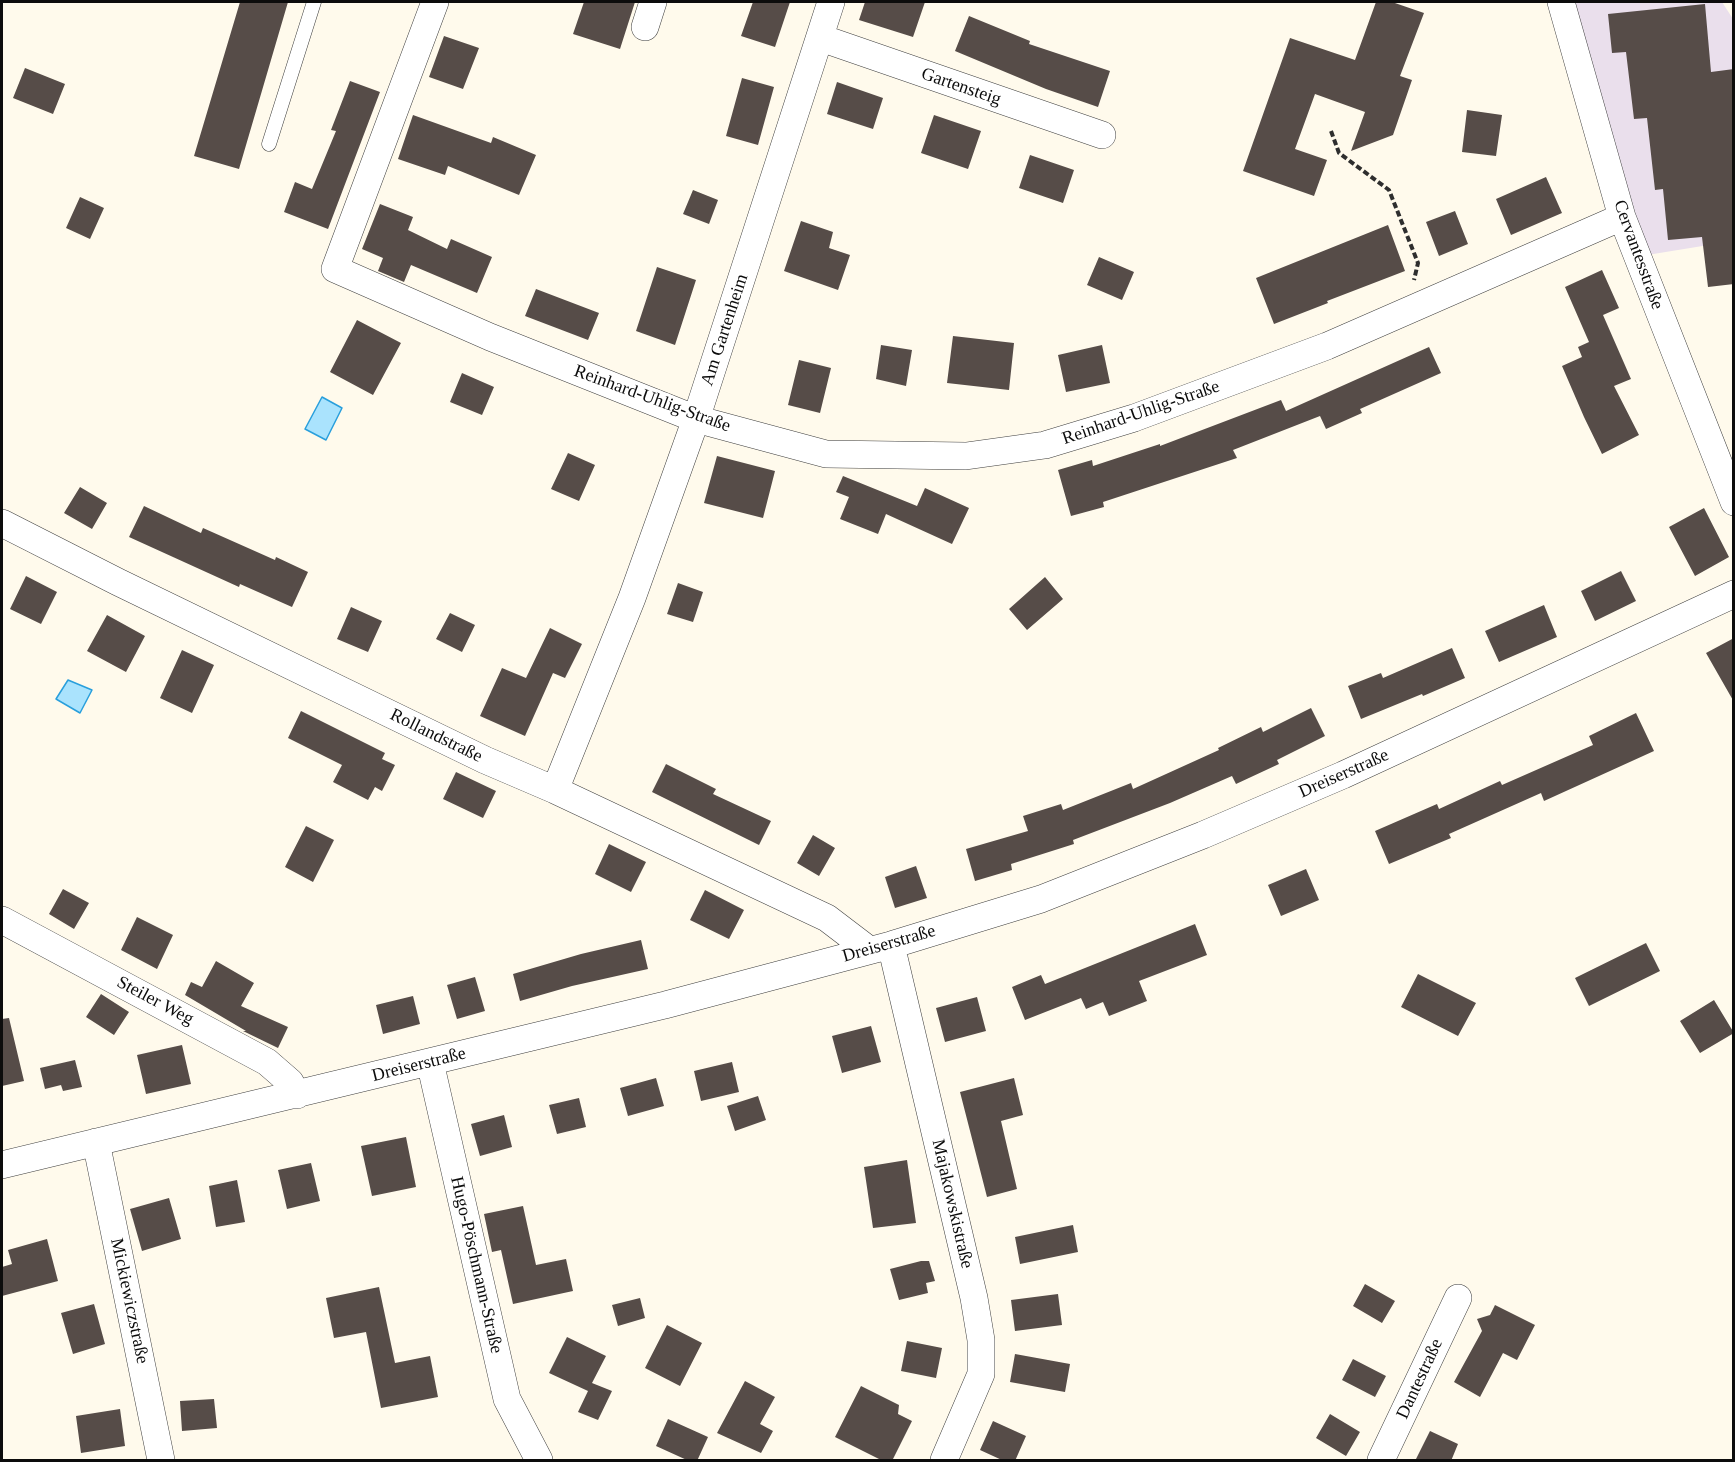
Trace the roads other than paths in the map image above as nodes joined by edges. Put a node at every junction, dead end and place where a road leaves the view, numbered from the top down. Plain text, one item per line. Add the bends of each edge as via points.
1 (314, 2) edge
2 (435, 2) edge
3 (653, 2) edge
4 (831, 2) edge
5 (1561, 2) edge
6 (645, 27) dead end
7 (821, 38) junction
8 (1102, 135) dead end
9 (268, 144) dead end
10 (1622, 217) junction
11 (696, 419) junction
12 (1734, 502) edge
13 (2, 522) edge
14 (1734, 594) edge
15 (555, 790) junction
16 (2, 920) edge
17 (880, 947) junction
18 (430, 1062) junction
19 (297, 1095) junction
20 (96, 1142) junction
21 (2, 1165) edge
22 (1458, 1298) dead end
23 (161, 1461) edge
24 (539, 1461) edge
25 (944, 1461) edge
26 (1381, 1461) edge

1 - 9 lane
2 - 11 street, Reinhard-Uhlig-Straße via 335,269 490,337
3 - 6 street
4 - 7 street, Am Gartenheim
5 - 10 street, Cervantesstraße
7 - 8 street, Gartensteig
7 - 11 street, Am Gartenheim
10 - 11 street, Reinhard-Uhlig-Straße via 1327,346 1134,418 1045,445 966,456 826,454
10 - 12 street, Cervantesstraße
11 - 15 street, Am Gartenheim via 632,598
13 - 15 street, Rollandstraße via 485,760
14 - 17 street, Dreiserstraße via 1203,836 1041,898
15 - 17 street, Rollandstraße
16 - 19 street, Steiler Weg via 267,1062 290,1082
17 - 18 street, Dreiserstraße
17 - 25 street, Majakowskistraße via 974,1298 981,1340 981,1374
18 - 19 street, Dreiserstraße
18 - 24 street, Hugo-Pöschmann-Straße via 507,1399
19 - 20 street, Dreiserstraße
20 - 21 street, Dreiserstraße
20 - 23 street, Mickiewiczstraße
22 - 26 street, Dantestraße

